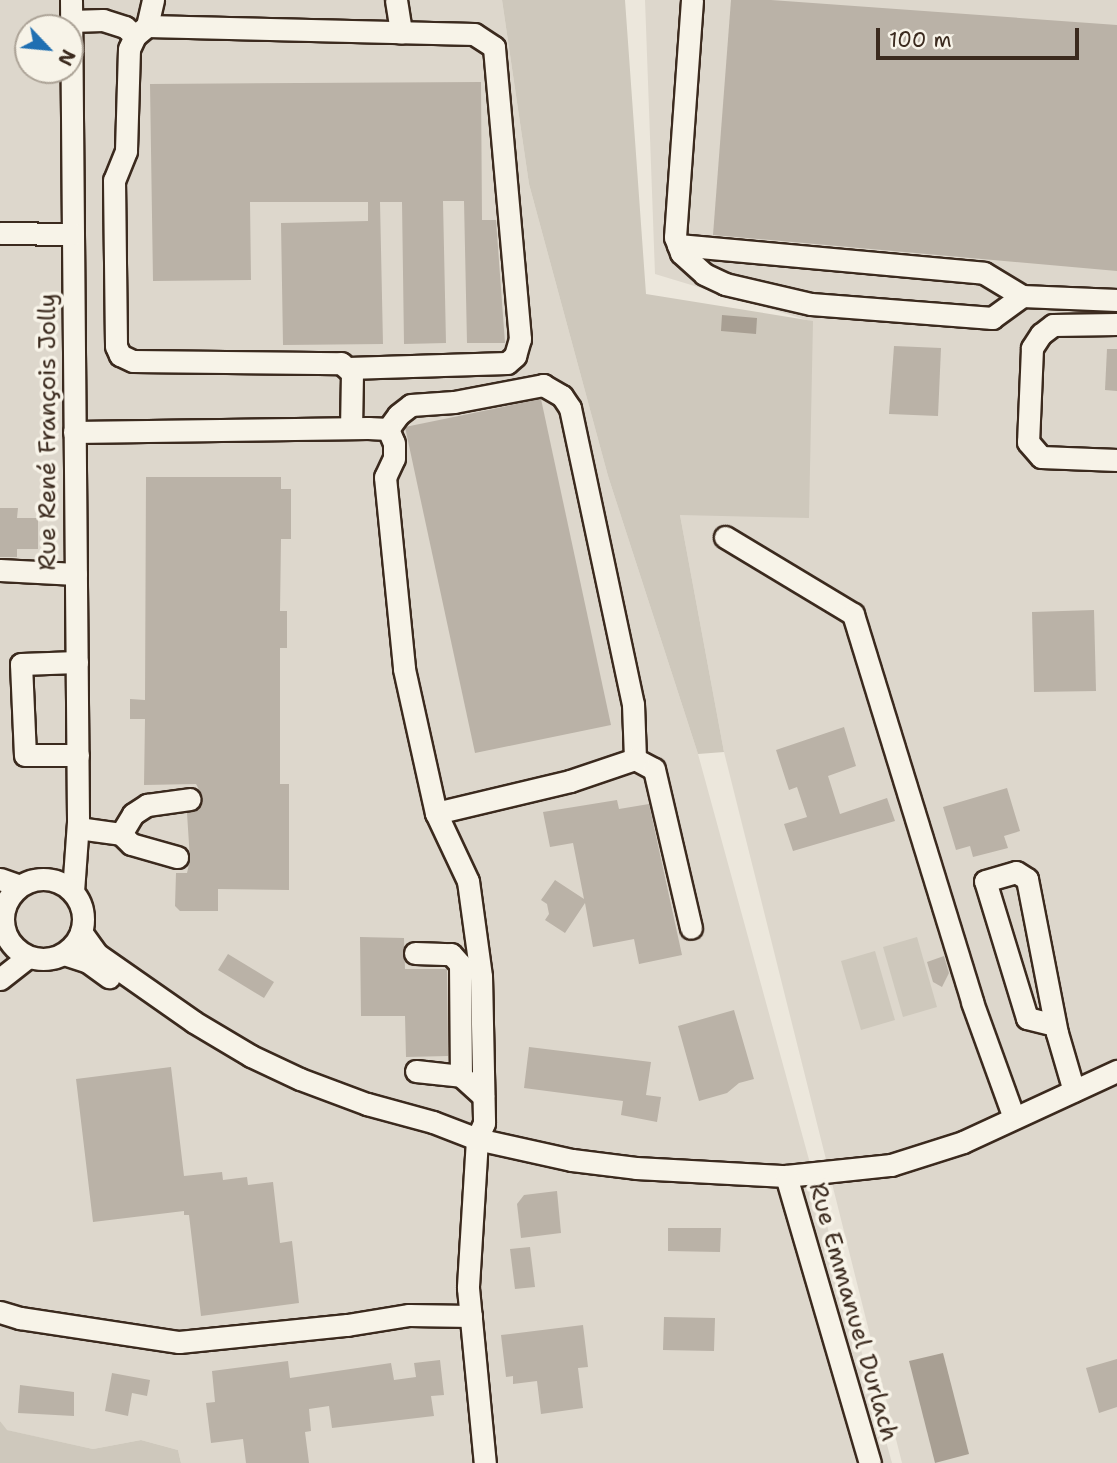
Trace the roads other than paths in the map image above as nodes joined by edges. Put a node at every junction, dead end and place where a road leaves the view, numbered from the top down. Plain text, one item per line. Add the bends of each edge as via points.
1 (153, 0) edge
2 (396, 0) edge
3 (692, 0) edge
4 (71, 10) edge
5 (141, 31) junction
6 (401, 33) junction
7 (0, 233) edge
8 (73, 234) junction
9 (678, 245) junction
10 (1022, 296) junction
11 (1117, 300) edge
12 (1117, 324) edge
13 (348, 368) junction
14 (369, 428) junction
15 (74, 432) junction
16 (1117, 460) edge
17 (725, 537) dead end
18 (0, 570) edge
19 (76, 574) junction
20 (77, 662) junction
21 (78, 754) junction
22 (635, 759) junction
23 (190, 799) dead end
24 (436, 813) junction
25 (78, 828) junction
26 (121, 834) junction
27 (177, 858) dead end
28 (74, 862) junction
29 (20, 881) edge
30 (73, 892) junction
31 (1, 910) edge
32 (691, 928) dead end
33 (81, 932) junction
34 (10, 943) junction
35 (415, 953) dead end
36 (64, 954) junction
37 (28, 957) junction
38 (0, 972) edge
39 (0, 979) edge
40 (1055, 1025) junction
41 (416, 1072) dead end
42 (1117, 1072) edge
43 (461, 1076) junction
44 (1074, 1091) junction
45 (484, 1096) junction
46 (1014, 1118) junction
47 (473, 1138) junction
48 (786, 1176) junction
49 (0, 1312) edge
50 (471, 1316) junction
51 (485, 1463) edge
52 (870, 1463) edge

1 - 5 street
2 - 6 street
3 - 9 street
4 - 5 street
4 - 8 street, Rue René François Jolly
5 - 6 street
5 - 13 street via 128,50 125,151 114,180 116,346 120,355 133,361 341,363
6 - 13 street via 474,34 494,47 520,339 515,356 507,363
7 - 8 street
8 - 15 street, Rue René François Jolly
9 - 10 street via 985,273
9 - 10 street via 704,274 725,284 811,304 992,318
10 - 11 street
12 - 16 street via 1053,325 1041,334 1032,348 1028,442 1041,457
13 - 14 street
14 - 15 street
14 - 22 street via 411,405 543,385 562,396 570,408 633,704
14 - 24 street via 394,443 394,458 385,477 404,669
15 - 19 street, Rue René François Jolly
17 - 46 street via 853,614 972,1002
18 - 19 street
19 - 20 street, Rue René François Jolly
20 - 21 street, Rue René François Jolly
20 - 21 street via 21,664 24,755
21 - 25 street, Rue René François Jolly
22 - 24 street via 557,785
22 - 32 street via 654,769
23 - 26 street via 147,805 133,814
24 - 45 street via 468,881 481,976
25 - 26 street
25 - 28 street, Rue René François Jolly
26 - 27 street via 131,844
28 - 29 street
28 - 30 street, Rue René François Jolly
29 - 30 street via 52,880
29 - 31 street
30 - 33 street via 82,911
31 - 34 street
33 - 36 street
33 - 47 street via 97,954 251,1056 367,1104
34 - 37 street
34 - 38 street
35 - 43 street via 451,954 460,964
36 - 37 street via 41,960
36 - 47 street via 88,962 208,1046 285,1085 437,1134
37 - 39 street
40 - 40 street via 1027,879 1016,872 985,881 1027,1018
40 - 44 street
41 - 43 street
42 - 44 street
43 - 45 street
44 - 46 street
45 - 47 street via 484,1123
46 - 48 street via 912,1160
47 - 48 street via 572,1160 636,1168
47 - 50 street
48 - 52 street, Rue Emmanuel Durlach
49 - 50 street via 179,1342 408,1315
50 - 51 street

